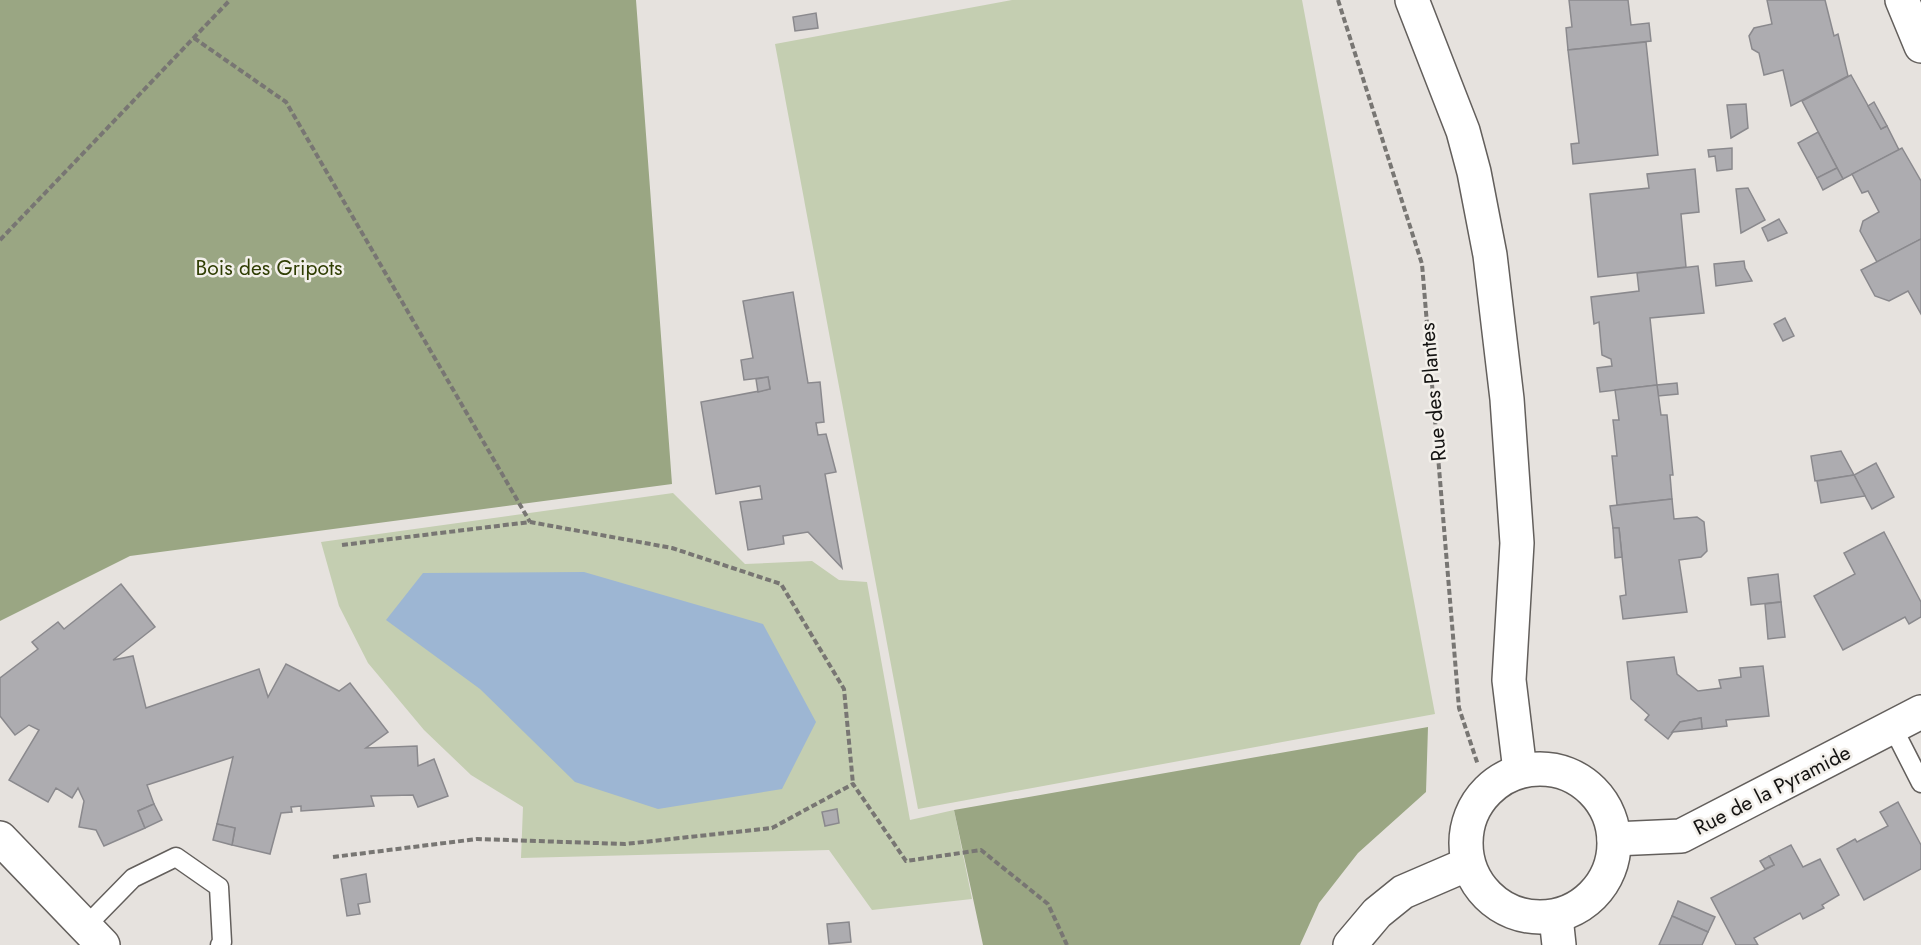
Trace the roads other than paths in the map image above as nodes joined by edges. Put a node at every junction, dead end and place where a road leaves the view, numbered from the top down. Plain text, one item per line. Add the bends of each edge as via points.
1 (1412, 0) edge
2 (1902, 0) edge
3 (1921, 45) edge
4 (1921, 712) edge
5 (1893, 728) junction
6 (1520, 771) junction
7 (1921, 783) edge
8 (0, 838) edge
9 (1614, 839) junction
10 (1468, 864) junction
11 (1557, 931) edge
12 (95, 935) edge
13 (220, 945) edge
14 (1350, 945) edge

1 - 6 street via 1463,131 1490,255 1507,399 1517,543 1509,680
2 - 3 street
4 - 5 street, Rue de la Pyramide
5 - 7 lane
5 - 9 street, Rue de la Pyramide via 1681,836
6 - 9 street via 1550,769 1581,781 1606,808
6 - 10 street via 1486,791 1469,820 1465,839
8 - 12 street
9 - 11 street via 1614,851 1602,885
10 - 11 street via 1479,886 1498,905 1538,918
10 - 14 street via 1403,892 1377,913
12 - 13 lane via 133,878 176,857 219,887

